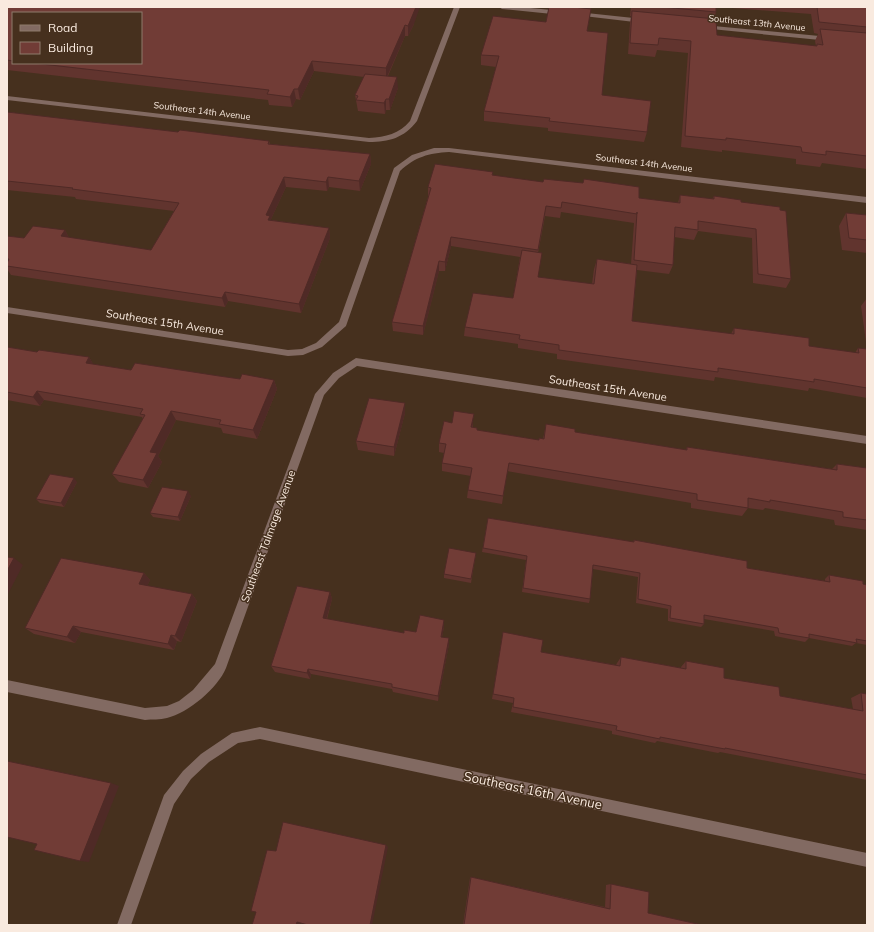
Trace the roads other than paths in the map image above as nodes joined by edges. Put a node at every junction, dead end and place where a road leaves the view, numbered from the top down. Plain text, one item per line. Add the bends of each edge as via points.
1 (457, 7) edge
2 (502, 7) edge
3 (565, 13) edge
4 (573, 14) edge
5 (653, 22) edge
6 (692, 26) edge
7 (835, 39) edge
8 (7, 98) edge
9 (867, 200) edge
10 (7, 310) edge
11 (319, 345) joint
12 (346, 367) joint
13 (867, 440) edge
14 (7, 686) edge
15 (867, 860) edge
16 (124, 925) edge

1 - 8 street, Southeast 14th Avenue via 413,121 407,130 395,138 369,140
2 - 3 street
4 - 5 street
6 - 7 street, Southeast 13th Avenue
9 - 11 street, Southeast 14th Avenue via 449,150 429,150 406,160 397,170 343,324
10 - 11 street, Southeast 15th Avenue via 288,354 303,352
12 - 13 street, Southeast 15th Avenue via 356,362 377,364
12 - 14 street, Southeast Talmage Avenue via 329,380 320,394 220,668 204,687 186,703 167,712 145,714
15 - 16 street, Southeast 16th Avenue via 260,733 236,737 205,758 187,775 169,800

